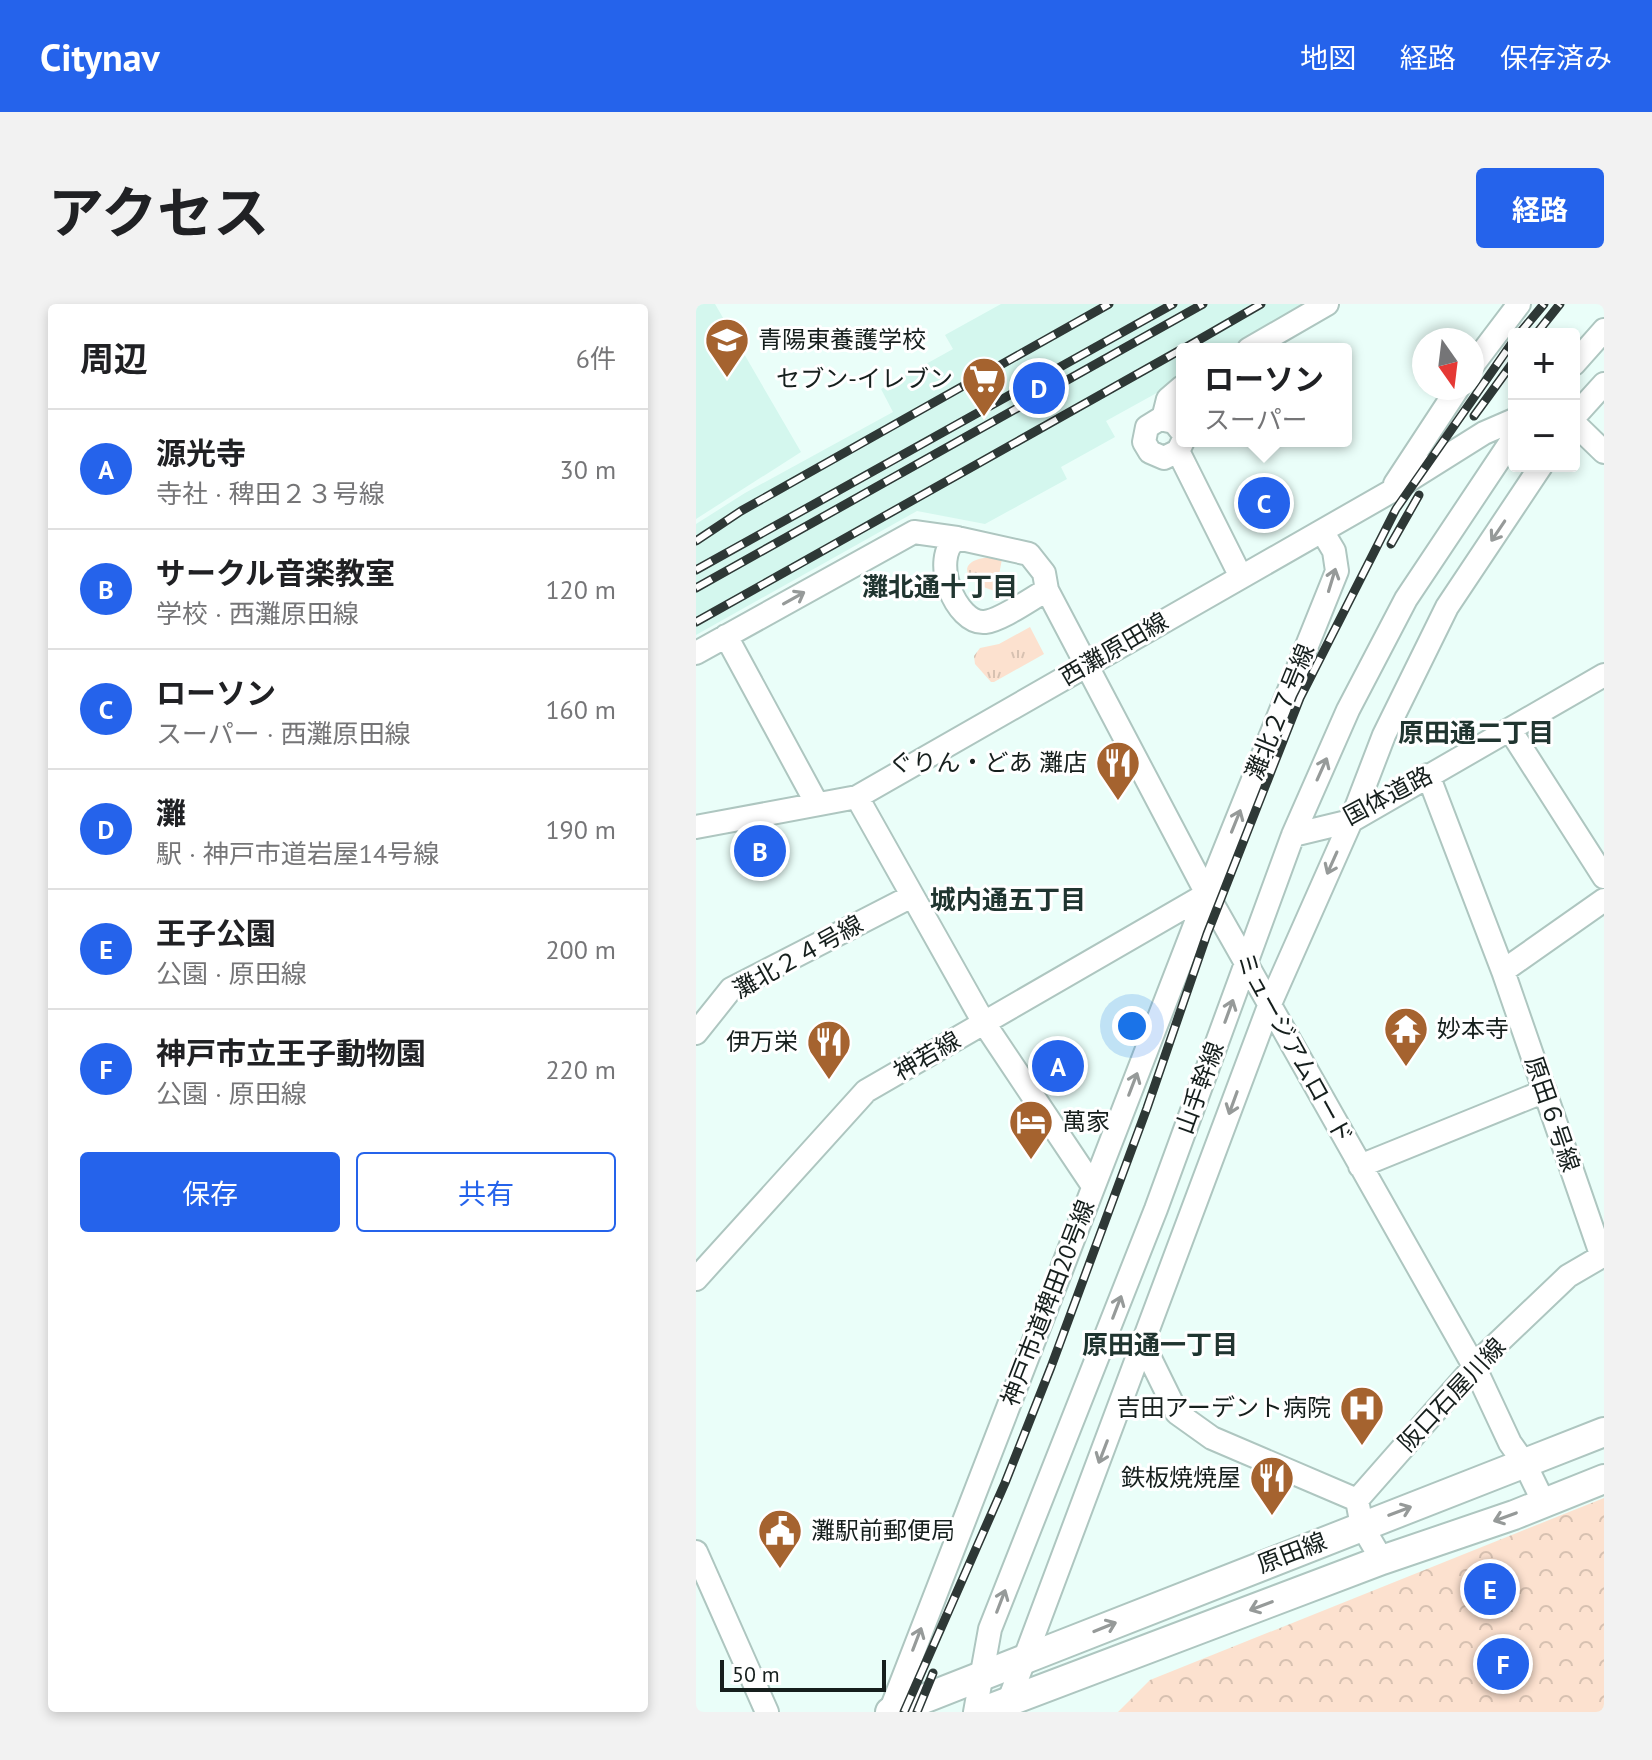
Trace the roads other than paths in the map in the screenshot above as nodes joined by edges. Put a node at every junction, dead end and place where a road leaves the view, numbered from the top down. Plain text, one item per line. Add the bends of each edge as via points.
1 (1327, 304) edge
2 (1519, 304) edge
3 (1604, 330) edge
4 (1259, 343) edge
5 (1484, 349) edge
6 (1580, 357) edge
7 (1604, 384) edge
8 (1176, 392) edge
9 (1450, 400) edge
10 (1580, 410) edge
11 (1508, 423) edge
12 (1580, 429) edge
13 (1176, 436) edge
14 (1508, 446) edge
15 (1181, 447) edge
16 (1604, 452) edge
17 (1537, 472) edge
18 (1390, 492) junction
19 (1322, 531) junction
20 (957, 538) junction
21 (1241, 577) junction
22 (1047, 590) junction
23 (726, 636) junction
24 (696, 653) edge
25 (1086, 664) junction
26 (1604, 675) edge
27 (1510, 730) junction
28 (1428, 775) junction
29 (857, 797) junction
30 (817, 804) junction
31 (1351, 821) junction
32 (696, 827) edge
33 (1293, 835) junction
34 (1604, 877) edge
35 (1207, 894) junction
36 (912, 896) junction
37 (1604, 900) edge
38 (1247, 963) junction
39 (1503, 971) junction
40 (1269, 1006) junction
41 (984, 1023) junction
42 (696, 1033) edge
43 (1545, 1091) junction
44 (1360, 1166) junction
45 (1093, 1186) junction
46 (1603, 1256) edge
47 (696, 1279) edge
48 (1143, 1344) junction
49 (1474, 1366) junction
50 (1604, 1432) edge
51 (1525, 1464) junction
52 (1604, 1479) edge
53 (1544, 1503) junction
54 (1359, 1513) junction
55 (696, 1552) edge
56 (1382, 1560) junction
57 (1024, 1659) junction
58 (981, 1676) junction
59 (1006, 1707) edge
60 (767, 1712) edge
61 (890, 1712) edge
62 (978, 1712) edge

1 - 4 street
2 - 5 street
3 - 6 street
7 - 10 street
8 - 13 street via 1168,399
9 - 18 street
11 - 18 street, 西灘原田線
12 - 16 street
33 -> 14 street, 山手幹線 via 1348,710 1406,599
15 - 21 street
17 -> 31 street, 山手幹線 via 1447,607 1384,735
18 - 19 street, 西灘原田線
19 - 21 street, 西灘原田線
35 -> 19 street, 灘北２７号線 via 1337,571 1334,551
20 - 22 street, ミュージアムロード via 1029,554 1044,573
20 - 22 street via 949,545 944,577 968,617 993,620
23 -> 20 street via 914,532
21 - 25 street, 西灘原田線
22 - 25 street, ミュージアムロード
23 - 24 street
23 - 30 street
25 - 29 street, 西灘原田線
25 - 35 street, ミュージアムロード
26 - 27 street, 国体道路
27 - 28 street, 国体道路
27 - 34 street
28 - 31 street, 国体道路
28 - 39 street, 原田６号線
29 - 30 street, 西灘原田線
29 - 36 street
30 - 32 street, 西灘原田線
31 - 33 street, 国体道路
31 -> 40 street, 山手幹線
33 - 38 street, 山手幹線
35 - 38 street, ミュージアムロード
35 - 41 street, 神若線
45 -> 35 street, 神戸市道稗田20号線
36 - 41 street
36 - 42 street, 灘北２４号線 via 731,989
37 - 39 street
38 - 40 street, ミュージアムロード
58 -> 38 street, 山手幹線 via 990,1629
39 - 43 street, 原田６号線
40 - 44 street, ミュージアムロード
40 -> 48 street, 山手幹線
41 - 45 street
41 - 47 street, 神若線 via 866,1091
43 - 44 street
43 - 46 street, 原田６号線
44 - 49 street, ミュージアムロード
61 -> 45 street, 神戸市道稗田20号線
46 - 49 street, 阪口石屋川線 via 1568,1276
48 - 54 street via 1177,1413 1212,1438
48 -> 57 street, 山手幹線
49 - 51 street, ミュージアムロード
49 - 54 street, 阪口石屋川線
50 - 51 main road, 原田線
51 - 53 street, ミュージアムロード
54 -> 51 main road, 原田線
52 - 53 main road, 原田線
53 -> 56 main road, 原田線
54 - 56 street
57 -> 54 main road, 原田線
55 - 60 street
56 -> 59 main road, 原田線
57 - 58 main road, 原田線
57 - 59 street, 山手幹線
58 - 61 main road
58 - 62 street, 山手幹線
59 - 62 main road

